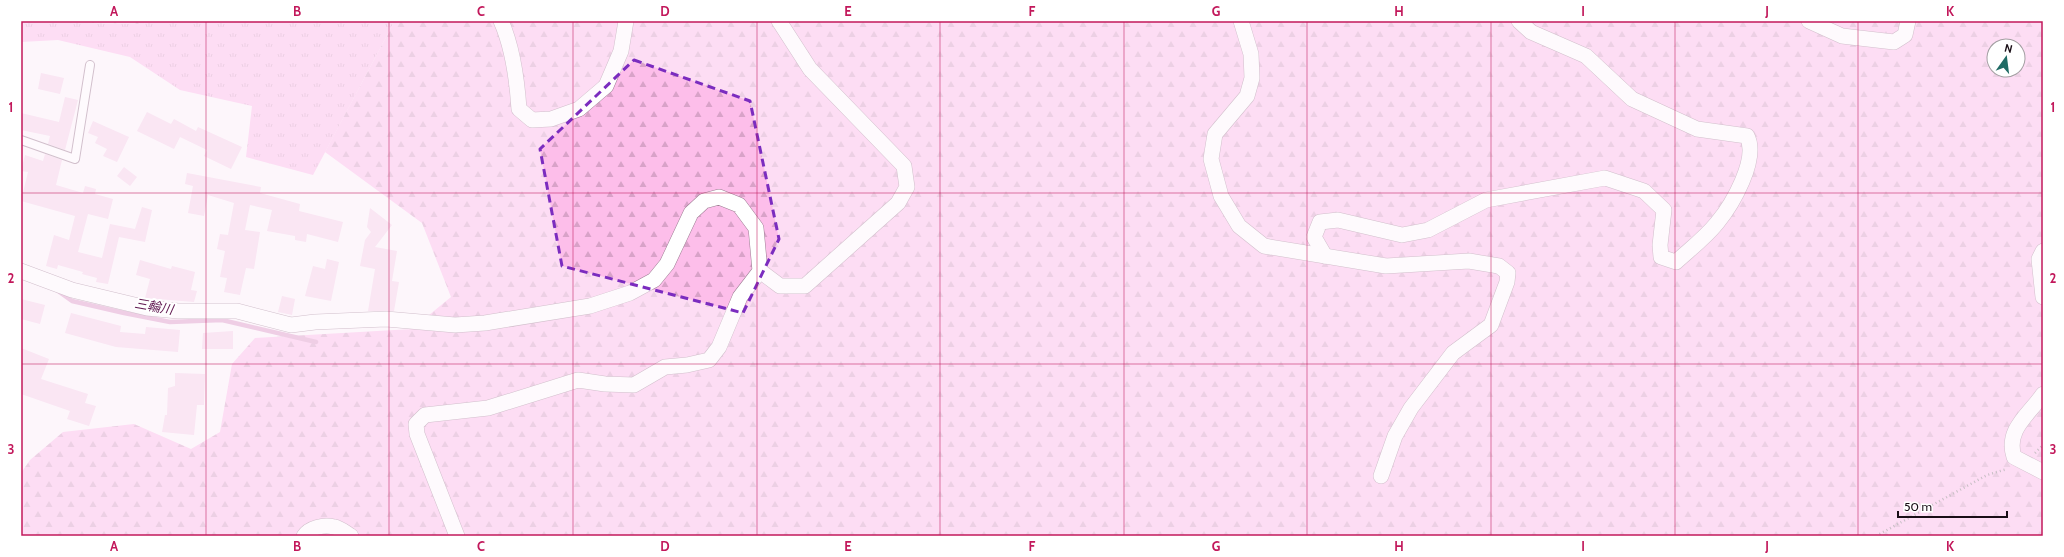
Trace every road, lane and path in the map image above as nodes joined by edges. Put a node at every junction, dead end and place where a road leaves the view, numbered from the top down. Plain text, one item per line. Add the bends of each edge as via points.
1 (501, 21) edge
2 (626, 21) edge
3 (779, 21) edge
4 (1241, 21) edge
5 (1519, 21) edge
6 (1809, 21) edge
7 (1908, 21) edge
8 (90, 65) dead end
9 (21, 140) edge
10 (2043, 252) edge
11 (1325, 256) junction
12 (21, 271) edge
13 (760, 271) junction
14 (2043, 297) edge
15 (2043, 394) edge
16 (2026, 463) junction
17 (2043, 472) edge
18 (1381, 476) dead end
19 (304, 536) edge
20 (351, 536) edge
21 (457, 536) edge
22 (1876, 536) edge

1 - 2 street via 517,78 519,109 532,120 551,119 578,109 606,86 621,52
3 - 13 street via 810,69 904,166 906,187 898,203 805,286 780,286
4 - 11 street via 1251,54 1252,78 1247,96 1215,134 1211,159 1221,196 1239,226 1264,246
5 - 11 street via 1531,32 1586,56 1632,99 1697,129 1748,136 1751,143 1747,167 1738,190 1717,223 1676,262 1661,258 1664,210 1644,191 1605,178 1486,200 1428,230 1402,235 1338,220 1320,222 1314,237
6 - 7 street via 1842,36 1894,42 1906,34
8 - 9 lane via 74,159
10 - 14 street via 2039,259
11 - 18 street via 1386,266 1470,261 1499,266 1508,273 1491,326 1453,353 1411,408 1396,436
12 - 13 street via 72,290 147,308 237,311 291,325 386,319 455,325 485,323 590,306 630,293 654,280 667,264 691,213 704,201 719,197 739,205 756,228
13 - 21 street via 740,297 719,347 709,360 665,367 634,385 578,380 488,408 425,415 416,424 418,434
15 - 16 street via 2022,418 2012,442 2014,457
16 - 17 street
16 - 22 path via 1987,475
19 - 20 street via 317,527 334,527

